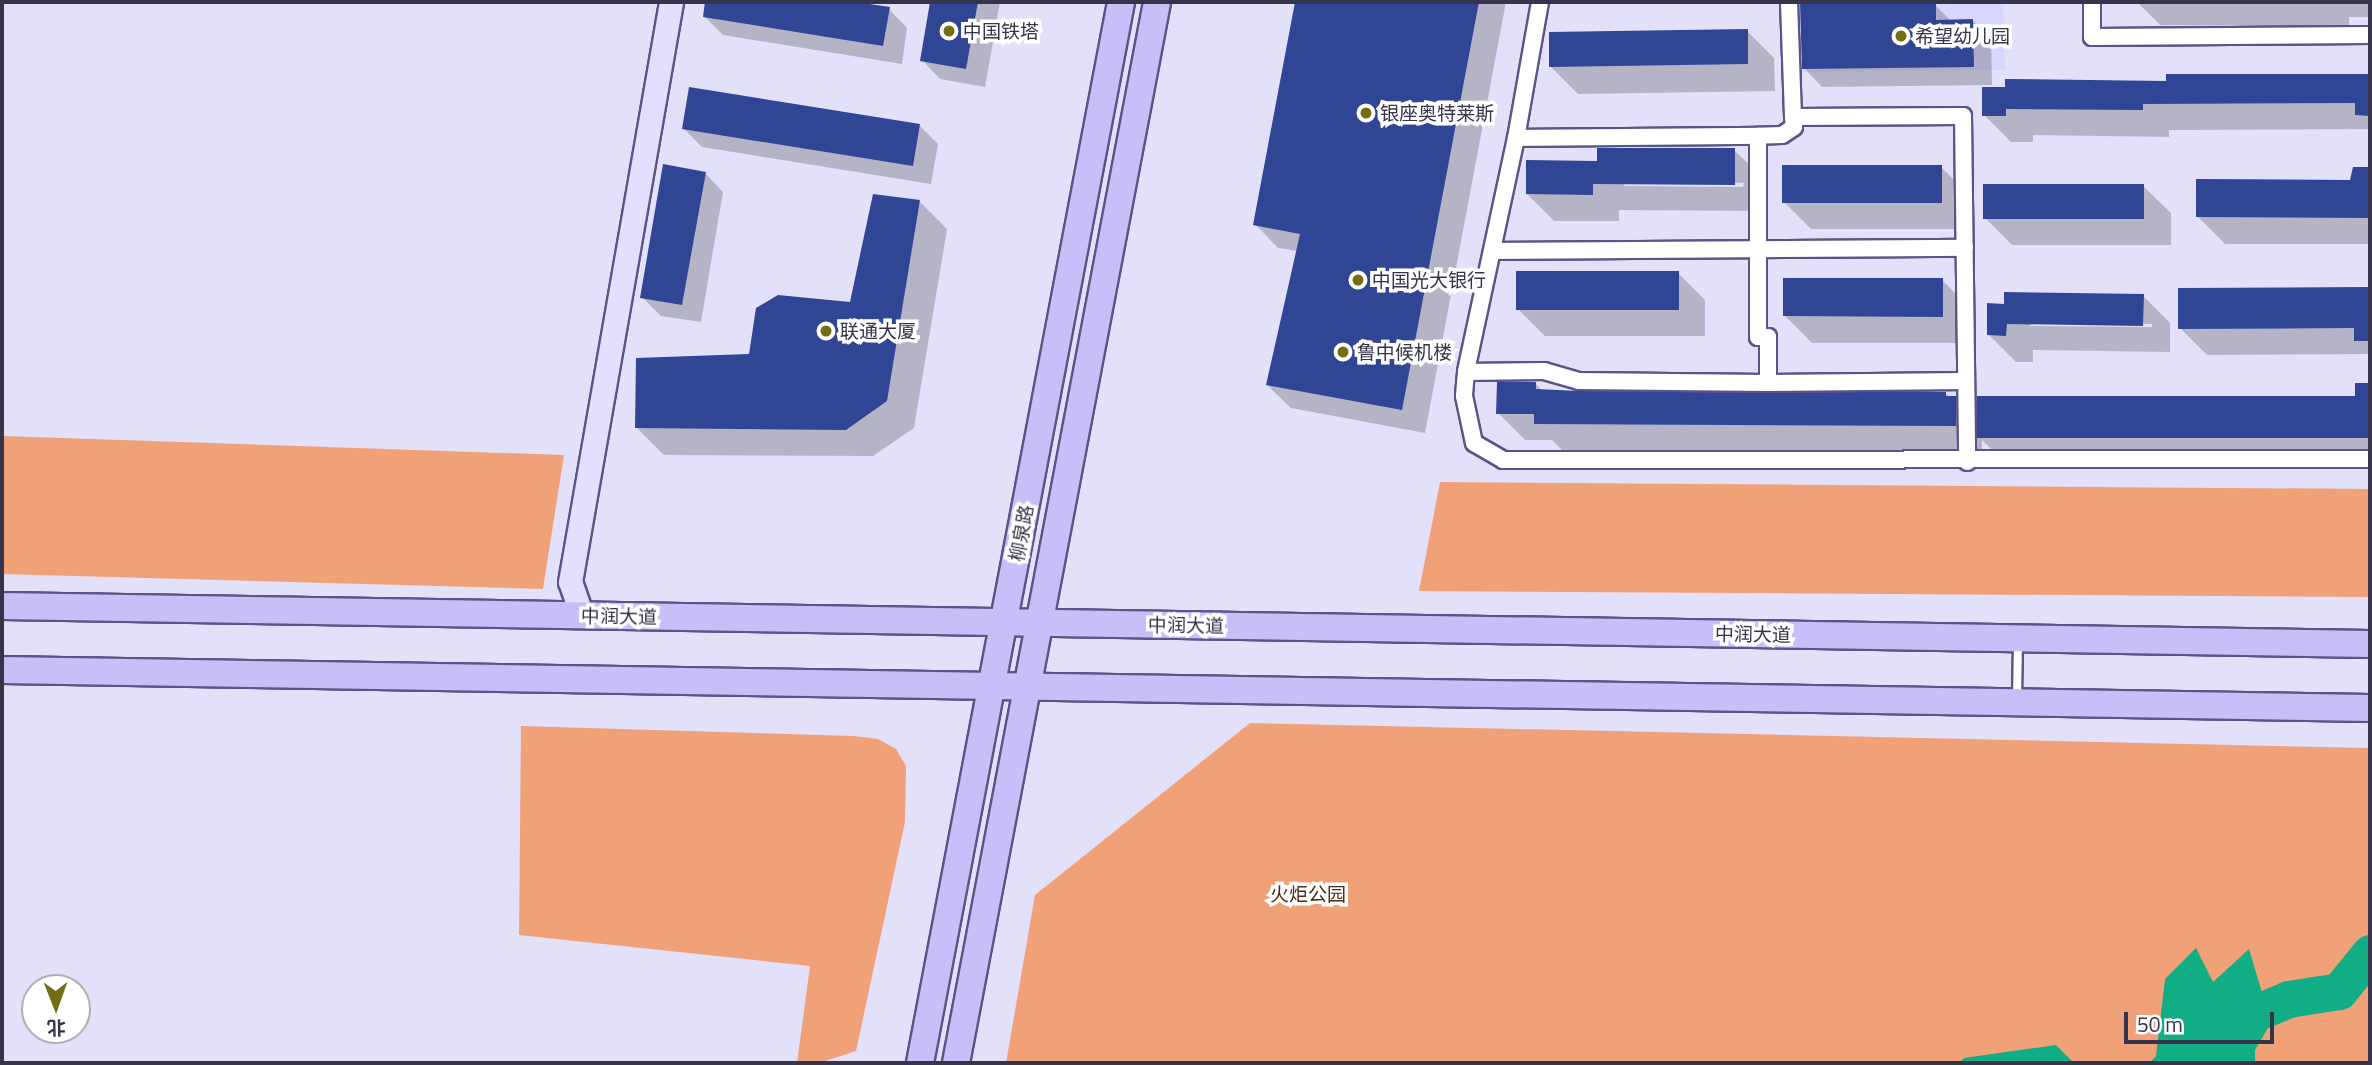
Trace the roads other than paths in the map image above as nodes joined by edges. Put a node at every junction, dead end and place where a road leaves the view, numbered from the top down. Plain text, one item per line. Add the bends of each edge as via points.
1 (671, 2) edge
2 (1121, 2) edge
3 (1157, 2) edge
4 (1540, 2) edge
5 (1789, 2) edge
6 (2092, 2) edge
7 (2370, 35) edge
8 (1793, 117) junction
9 (1758, 136) junction
10 (1516, 138) junction
11 (1758, 247) junction
12 (1965, 248) junction
13 (1493, 251) junction
14 (1466, 372) junction
15 (1966, 381) junction
16 (1768, 383) junction
17 (2370, 459) edge
18 (1968, 462) junction
19 (2, 606) edge
20 (582, 615) junction
21 (1004, 622) junction
22 (1040, 623) junction
23 (2018, 638) junction
24 (2370, 644) edge
25 (2, 670) edge
26 (992, 686) junction
27 (1027, 686) junction
28 (2017, 702) junction
29 (2370, 708) edge
30 (920, 1063) edge
31 (956, 1063) edge

1 - 20 street via 570,582
2 - 21 main road, 柳泉路
3 - 22 main road, 柳泉路
4 - 10 street
5 - 8 street
6 - 7 street via 2092,37
8 - 9 street via 1794,127 1782,135
8 - 12 street via 1963,116
9 - 10 street
9 - 11 street
10 - 13 street
11 - 12 street
11 - 13 street
11 - 16 street via 1758,337 1768,337
12 - 15 street
13 - 14 street
14 - 16 street via 1544,370 1578,381
14 - 18 street via 1464,396 1475,443 1503,460
15 - 16 street
15 - 18 street
17 - 18 street
19 - 20 main road, 中润大道
20 - 21 main road, 中润大道
21 - 22 main road, 中润大道
21 - 26 main road, 柳泉路
22 - 23 main road, 中润大道
22 - 27 main road, 柳泉路
23 - 24 main road, 中润大道
23 - 28 lane
25 - 26 main road
26 - 27 main road
26 - 30 main road, 柳泉路
27 - 28 main road
27 - 31 main road, 柳泉路
28 - 29 main road

